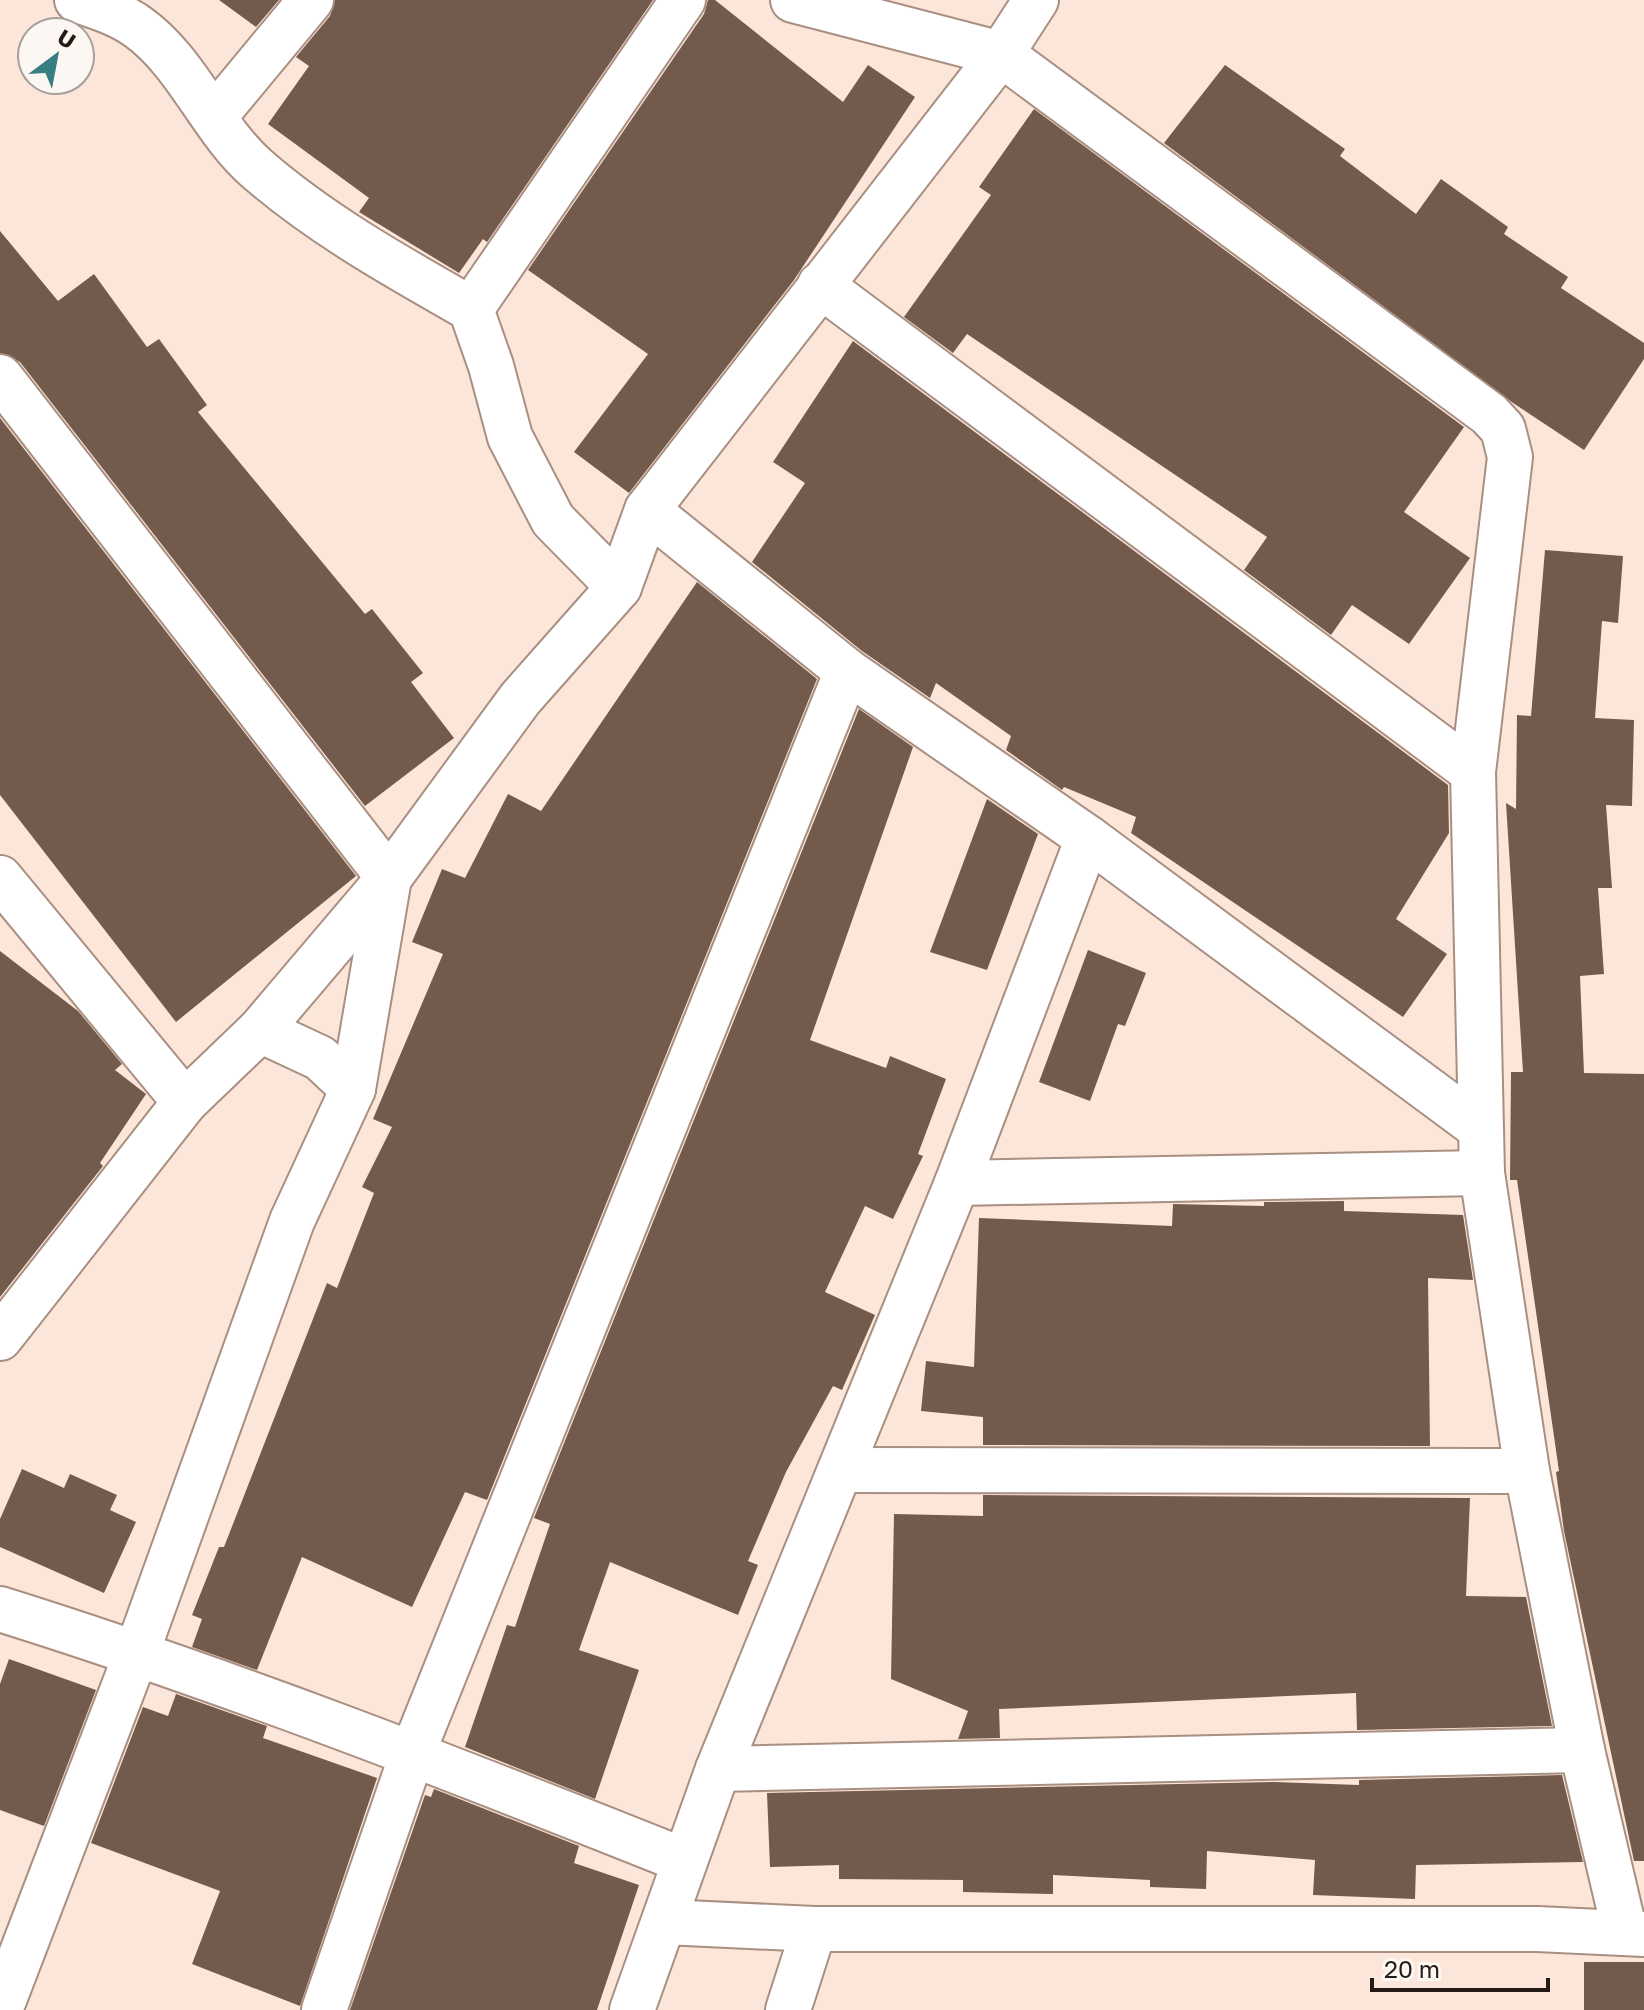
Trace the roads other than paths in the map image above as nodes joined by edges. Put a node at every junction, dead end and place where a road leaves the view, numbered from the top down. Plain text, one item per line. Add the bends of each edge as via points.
1 (77, 0) edge
2 (311, 0) edge
3 (683, 0) edge
4 (793, 0) edge
5 (1036, 0) edge
6 (1001, 54) junction
7 (214, 117) junction
8 (820, 285) junction
9 (471, 309) junction
10 (0, 377) edge
11 (647, 510) junction
12 (619, 587) junction
13 (847, 671) junction
14 (1473, 772) junction
15 (1088, 838) junction
16 (389, 878) junction
17 (3, 888) edge
18 (260, 1030) junction
19 (353, 1089) junction
20 (185, 1102) junction
21 (1480, 1128) junction
22 (1482, 1173) junction
23 (957, 1183) junction
24 (0, 1338) edge
25 (841, 1470) junction
26 (1527, 1471) junction
27 (0, 1609) edge
28 (137, 1652) junction
29 (1582, 1750) junction
30 (413, 1752) junction
31 (718, 1769) junction
32 (685, 1861) junction
33 (665, 1922) junction
34 (814, 1929) junction
35 (1635, 1934) edge
36 (0, 2010) edge
37 (324, 2010) edge
38 (632, 2010) edge
39 (788, 2010) edge

1 - 7 street via 139,28
2 - 7 street
3 - 9 street
4 - 6 street
5 - 6 street
6 - 8 street
6 - 14 street via 1503,429 1510,457
7 - 9 street via 255,167 378,256
8 - 11 street
8 - 14 street
9 - 12 street via 510,437 553,520
10 - 16 street
11 - 12 street
11 - 13 street
12 - 16 street via 520,699
13 - 15 street
13 - 30 street
14 - 21 street
15 - 21 street
15 - 23 street
16 - 18 street
16 - 19 street
17 - 20 street
18 - 19 street via 320,1058
18 - 20 street
19 - 28 street via 292,1221
20 - 24 street
21 - 22 street
22 - 23 street
22 - 26 street
23 - 25 street
25 - 26 street
25 - 31 street
26 - 29 street
27 - 28 street
28 - 30 street
28 - 36 street
29 - 31 street
29 - 35 street
30 - 32 street
30 - 37 street
31 - 32 street
32 - 33 street
33 - 34 street
33 - 38 street
34 - 35 street via 1537,1929
34 - 39 street

